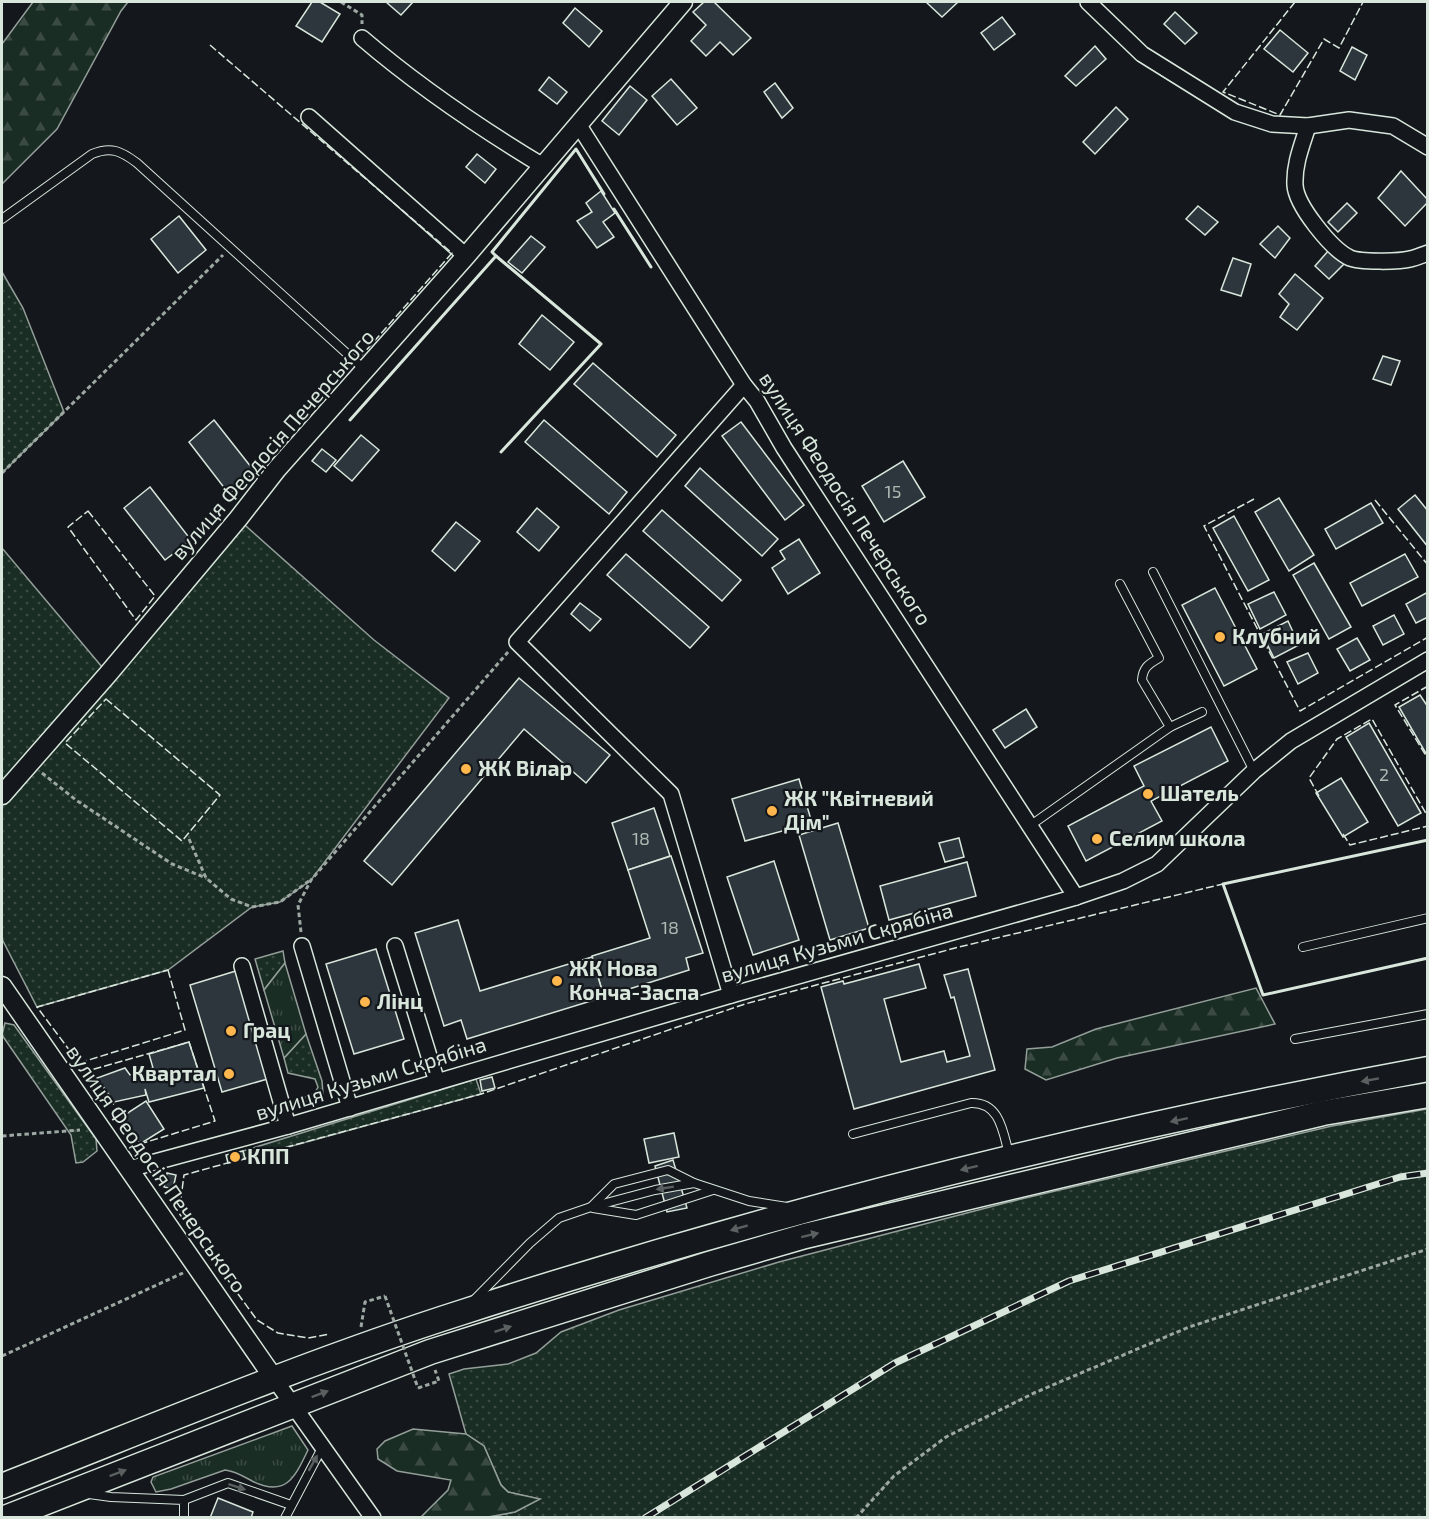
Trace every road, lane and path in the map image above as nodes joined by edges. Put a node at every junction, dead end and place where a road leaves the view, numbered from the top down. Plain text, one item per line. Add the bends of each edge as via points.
1 (341, 2) edge
2 (683, 2) edge
3 (1088, 2) edge
4 (362, 38) joint
5 (309, 117) dead end
6 (578, 124) junction
7 (1308, 126) junction
8 (1428, 147) edge
9 (543, 166) junction
10 (2, 219) edge
11 (231, 248) junction
12 (1428, 253) edge
13 (466, 256) junction
14 (365, 370) junction
15 (744, 385) junction
16 (2, 473) edge
17 (1153, 572) dead end
18 (1120, 584) dead end
19 (518, 642) junction
20 (1428, 660) edge
21 (1202, 712) dead end
22 (1170, 727) junction
23 (30, 762) junction
24 (1254, 771) junction
25 (2, 795) edge
26 (1031, 825) junction
27 (189, 838) dead end
28 (206, 878) junction
29 (310, 880) junction
30 (1076, 897) junction
31 (1428, 918) edge
32 (302, 946) joint
33 (395, 946) dead end
34 (1303, 947) dead end
35 (242, 966) dead end
36 (2, 986) edge
37 (731, 995) junction
38 (1428, 1014) edge
39 (1295, 1040) dead end
40 (1428, 1069) edge
41 (437, 1082) junction
42 (1428, 1095) edge
43 (350, 1108) junction
44 (98, 1125) junction
45 (288, 1126) junction
46 (853, 1134) dead end
47 (2, 1137) edge
48 (1010, 1158) junction
49 (129, 1169) junction
50 (694, 1184) junction
51 (713, 1190) junction
52 (591, 1207) junction
53 (803, 1210) junction
54 (1428, 1249) edge
55 (197, 1267) junction
56 (463, 1312) junction
57 (361, 1328) dead end
58 (400, 1333) junction
59 (2, 1356) edge
60 (409, 1360) junction
61 (273, 1377) junction
62 (418, 1388) dead end
63 (293, 1404) junction
64 (323, 1446) junction
65 (2, 1486) edge
66 (73, 1491) junction
67 (184, 1500) junction
68 (291, 1505) junction
69 (5, 1518) edge
70 (184, 1518) edge
71 (285, 1518) edge
72 (373, 1518) edge
73 (856, 1518) edge

1 - 4 path via 362,15
2 - 6 street, вулиця Феодосія Печерського
3 - 7 street via 1142,54 1235,112 1272,124
4 - 9 street via 393,64
5 - 13 street
6 - 9 street, вулиця Феодосія Печерського
6 - 15 street, вулиця Феодосія Печерського
7 - 8 street via 1349,120 1394,126
7 - 12 street via 1298,157 1295,187 1306,213 1322,234 1350,258 1386,261
9 - 13 street, вулиця Феодосія Печерського
10 - 11 lane via 92,154 112,149 137,163
11 - 14 lane
11 - 16 path
13 - 14 street, вулиця Феодосія Печерського
14 - 23 street, вулиця Феодосія Печерського
15 - 19 street
15 - 26 street, вулиця Феодосія Печерського
17 - 24 lane
18 - 22 lane via 1159,658 1146,666 1142,680
19 - 29 path
19 - 37 street via 671,794
20 - 24 street, вулиця Кузьми Скрябіна via 1291,741
21 - 22 lane
22 - 26 lane
23 - 25 street, вулиця Феодосія Печерського
23 - 28 path via 76,800 147,849
24 - 30 street, вулиця Кузьми Скрябіна via 1157,864
26 - 30 street, вулиця Феодосія Печерського
27 - 28 path
28 - 29 path via 231,899 252,907 280,902
29 - 32 path via 298,904
30 - 37 street, вулиця Кузьми Скрябіна
31 - 34 lane
32 - 43 street
33 - 41 street
35 - 45 street
36 - 44 street, вулиця Феодосія Печерського
37 - 41 street, вулиця Кузьми Скрябіна
38 - 39 lane
40 -> 48 main road
41 - 43 street, вулиця Кузьми Скрябіна
60 -> 42 main road via 805,1236 1312,1116
43 - 45 street, вулиця Кузьми Скрябіна
44 - 47 path via 91,1129
44 - 49 street, вулиця Феодосія Печерського
45 - 49 street, вулиця Кузьми Скрябіна
46 - 48 lane via 980,1103 996,1113
48 -> 53 main road
49 - 55 street, вулиця Феодосія Печерського
50 - 51 lane
50 -> 52 lane
50 - 52 lane via 668,1170 614,1184
51 - 52 lane via 636,1215
51 - 53 lane
52 - 56 lane via 559,1218
53 -> 56 main road
54 - 73 path via 1189,1327 1034,1393 946,1437 894,1476
55 - 59 path
55 - 61 street, вулиця Феодосія Печерського
56 - 58 main road
57 - 58 path, bridge via 365,1302 386,1296
58 - 60 path, bridge
58 - 61 main road
60 - 62 path, bridge
63 -> 60 main road
61 - 63 street
61 - 65 main road
63 - 64 street
66 -> 63 main road
68 -> 64 lane
64 - 72 street
66 - 67 lane
66 - 69 main road
67 -> 68 lane via 228,1484
67 - 70 lane
68 - 71 lane

